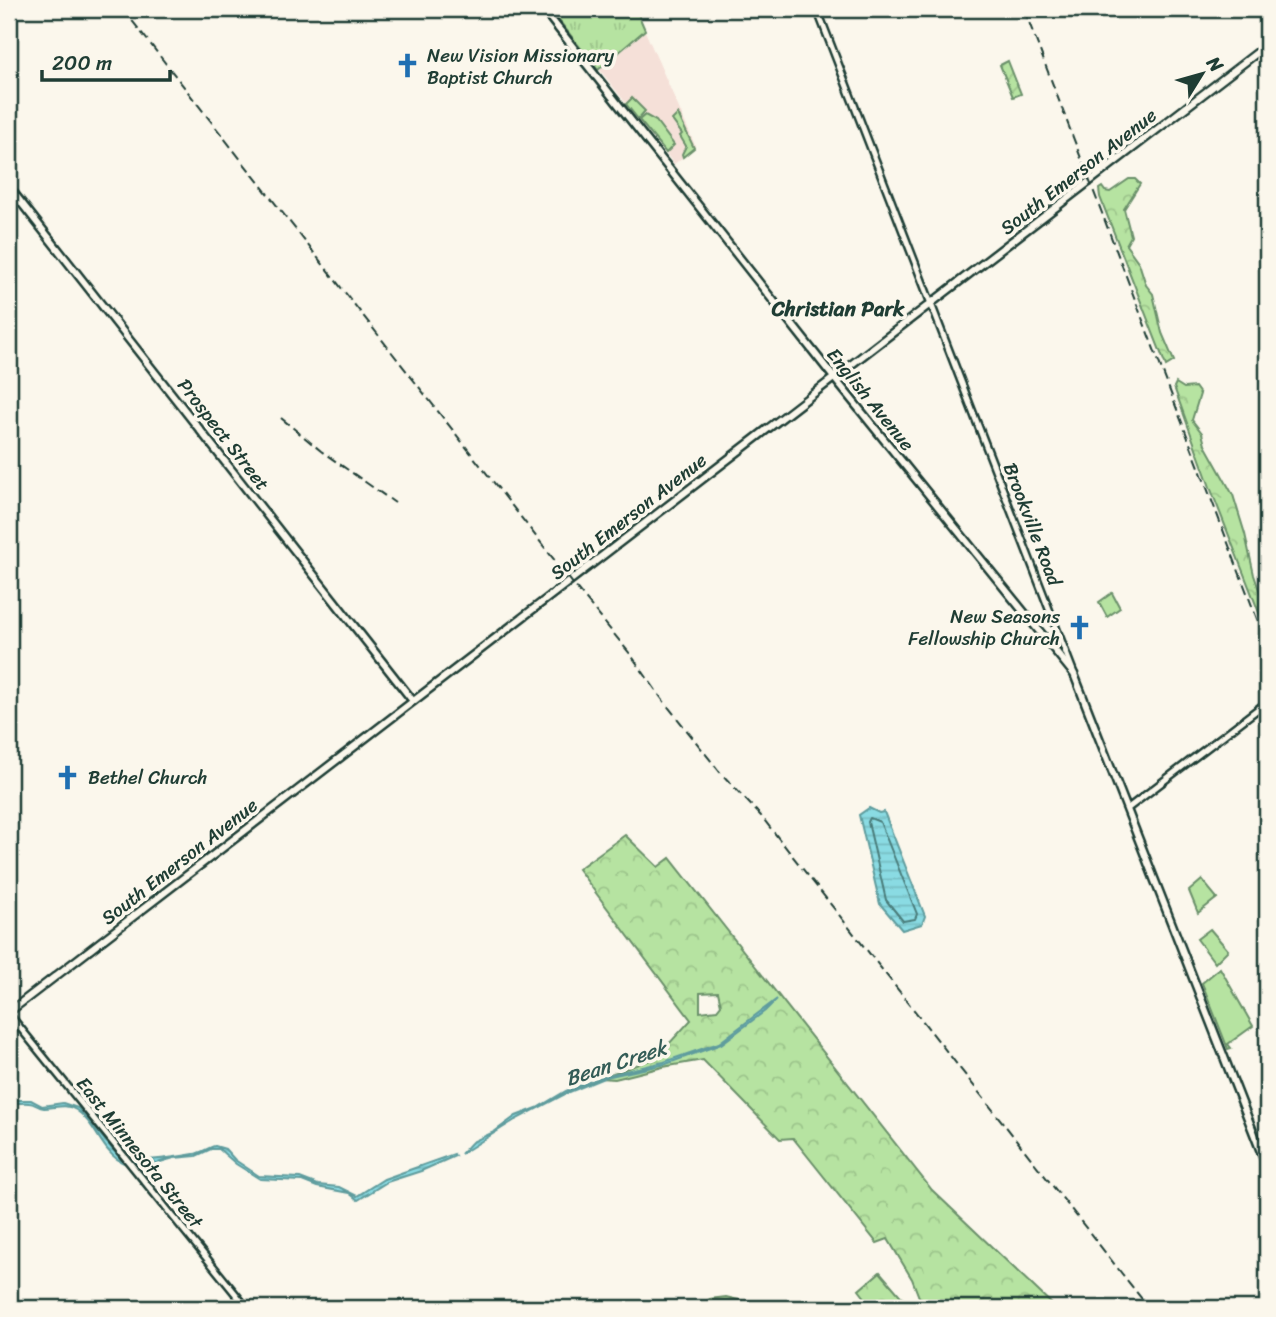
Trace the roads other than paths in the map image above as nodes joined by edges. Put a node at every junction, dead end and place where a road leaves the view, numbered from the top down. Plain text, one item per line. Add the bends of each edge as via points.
1 (542, 9) edge
2 (817, 9) edge
3 (1267, 45) edge
4 (9, 187) edge
5 (930, 303) junction
6 (833, 377) junction
7 (1074, 674) junction
8 (413, 701) junction
9 (1267, 702) edge
10 (1127, 809) junction
11 (9, 1013) edge
12 (1267, 1167) edge
13 (247, 1308) edge

1 - 6 main road, English Avenue
2 - 5 street, Brookville Road
3 - 5 main road, South Emerson Avenue
4 - 8 main road, Prospect Street
5 - 6 main road, South Emerson Avenue
5 - 7 street, Brookville Road
6 - 7 main road, English Avenue
6 - 8 main road, South Emerson Avenue
7 - 10 main road, Brookville Road
8 - 11 main road, South Emerson Avenue
9 - 10 street
10 - 12 main road, Brookville Road
11 - 13 street, East Minnesota Street

